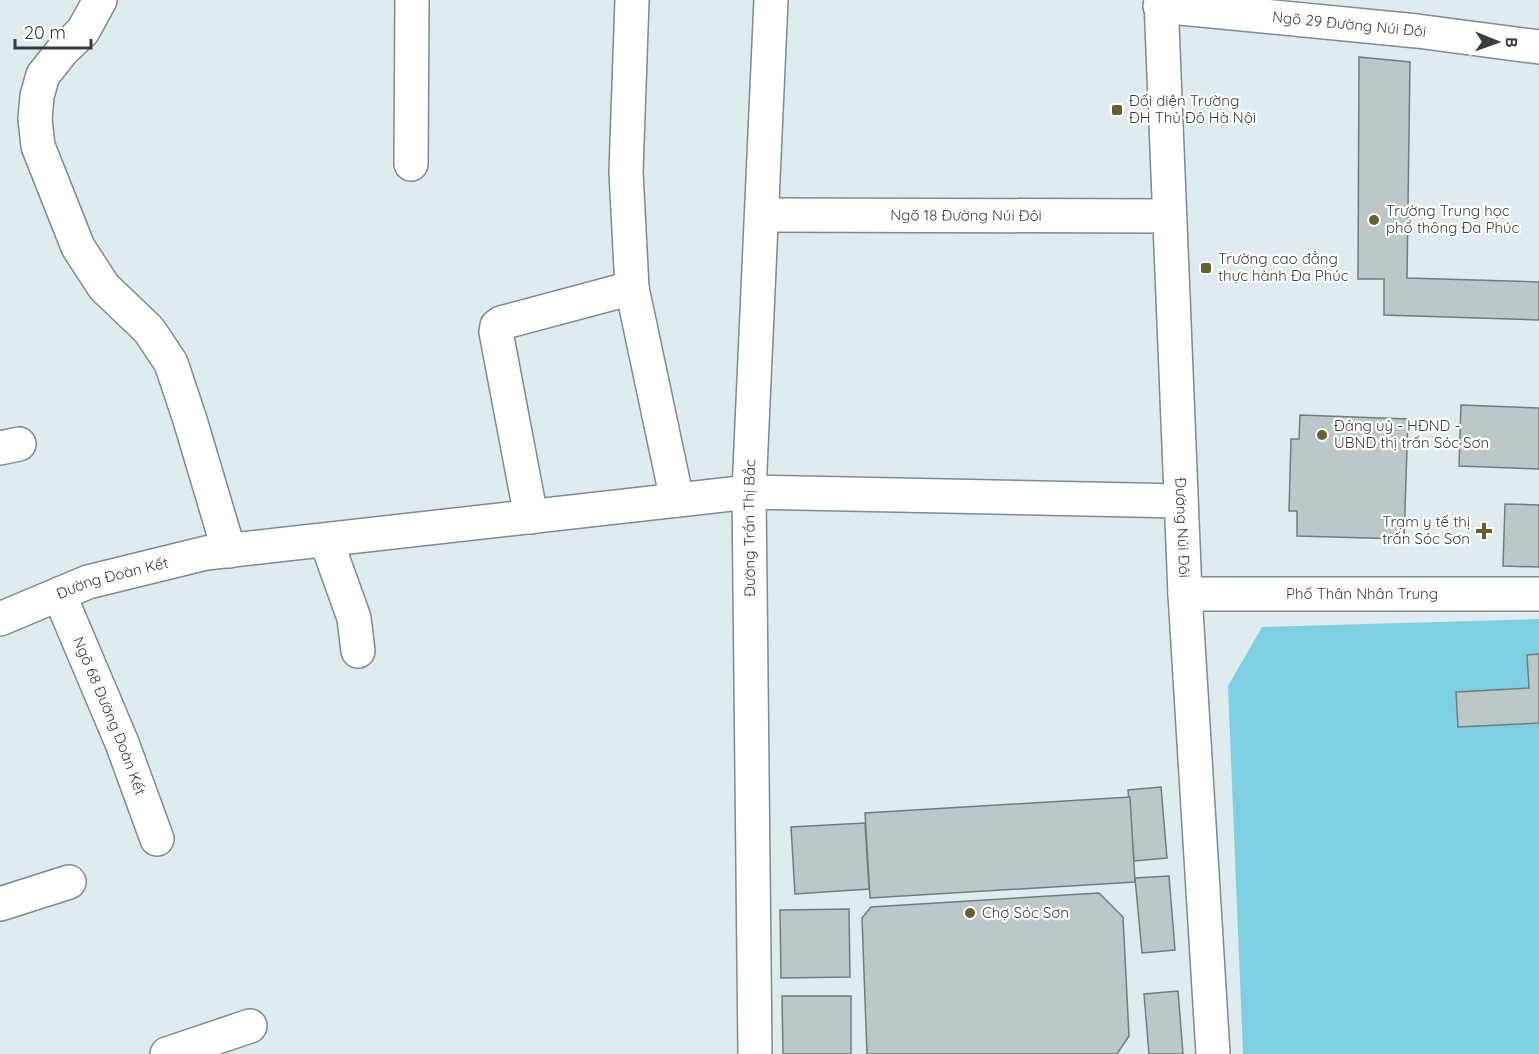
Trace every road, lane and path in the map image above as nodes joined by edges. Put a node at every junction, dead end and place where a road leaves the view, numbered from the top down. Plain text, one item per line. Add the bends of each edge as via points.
1 (100, 0) edge
2 (412, 0) edge
3 (633, 0) edge
4 (771, 0) edge
5 (1160, 3) edge
6 (1539, 47) edge
7 (411, 164) dead end
8 (762, 215) junction
9 (1169, 216) junction
10 (632, 288) junction
11 (749, 492) junction
12 (677, 500) junction
13 (1181, 501) junction
14 (531, 517) junction
15 (326, 540) junction
16 (229, 551) junction
17 (59, 594) junction
18 (1185, 594) junction
19 (1539, 594) edge
20 (0, 619) edge
21 (358, 651) dead end
22 (157, 838) dead end
23 (69, 882) dead end
24 (0, 904) edge
25 (250, 1026) dead end
26 (167, 1054) edge
27 (755, 1054) edge
28 (1213, 1054) edge

1 - 16 street via 83,31 43,75 35,119 38,146 78,247 104,287 149,330 171,363
2 - 7 street
3 - 10 street via 626,172
4 - 8 street, Đường Trần Thị Bắc
5 - 6 street, Ngõ 29 Đường Núi Đôi
5 - 9 street, Đường Núi Đôi
8 - 9 street, Ngõ 18 Đường Núi Đôi
8 - 11 street, Đường Trần Thị Bắc
9 - 13 street, Đường Núi Đôi
10 - 12 street
10 - 14 street via 497,326
11 - 12 street, Đường Đoàn Kết
11 - 13 street, Đường Đoàn Kết
11 - 27 street, Đường Trần Thị Bắc
12 - 14 street, Đường Đoàn Kết
13 - 18 street, Đường Núi Đôi
14 - 15 street, Đường Đoàn Kết
15 - 16 street, Đường Đoàn Kết
15 - 21 street via 354,618
16 - 17 street, Đường Đoàn Kết via 88,582
17 - 20 street, Đường Đoàn Kết
17 - 22 street, Ngõ 68 Đường Đoàn Kết
18 - 19 street, Phố Thân Nhân Trung
18 - 28 street, Đường Núi Đôi
23 - 24 street
25 - 26 street

